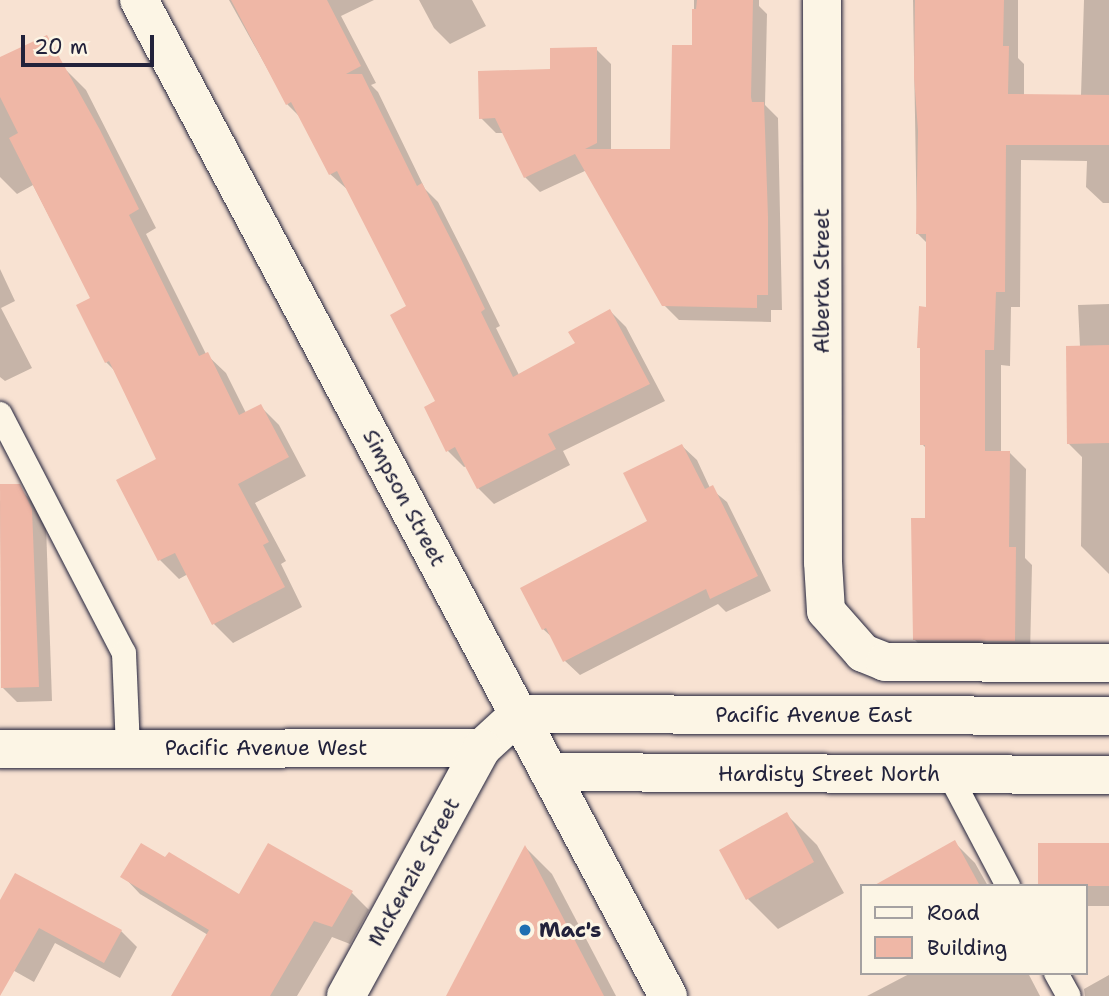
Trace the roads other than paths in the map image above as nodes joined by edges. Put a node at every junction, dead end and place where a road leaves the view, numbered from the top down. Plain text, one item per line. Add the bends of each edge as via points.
1 (139, 0) edge
2 (822, 0) edge
3 (0, 414) edge
4 (1109, 663) edge
5 (519, 714) junction
6 (1109, 716) edge
7 (128, 748) junction
8 (482, 748) junction
9 (0, 749) edge
10 (549, 772) junction
11 (949, 774) junction
12 (1109, 775) edge
13 (1007, 884) edge
14 (1057, 975) edge
15 (346, 996) edge
16 (668, 996) edge
17 (1069, 996) edge

1 - 5 street, Simpson Street
2 - 4 street, Alberta Street via 826,611 863,653 885,662
3 - 7 lane via 124,653
5 - 6 street, Pacific Avenue East
5 - 8 street
5 - 10 street, Simpson Street
7 - 8 street, Pacific Avenue West
7 - 9 street, Pacific Avenue West
8 - 15 street, McKenzie Street
10 - 11 street, Hardisty Street North
10 - 16 street, Simpson Street
11 - 12 street, Hardisty Street North
11 - 13 lane
14 - 17 lane

